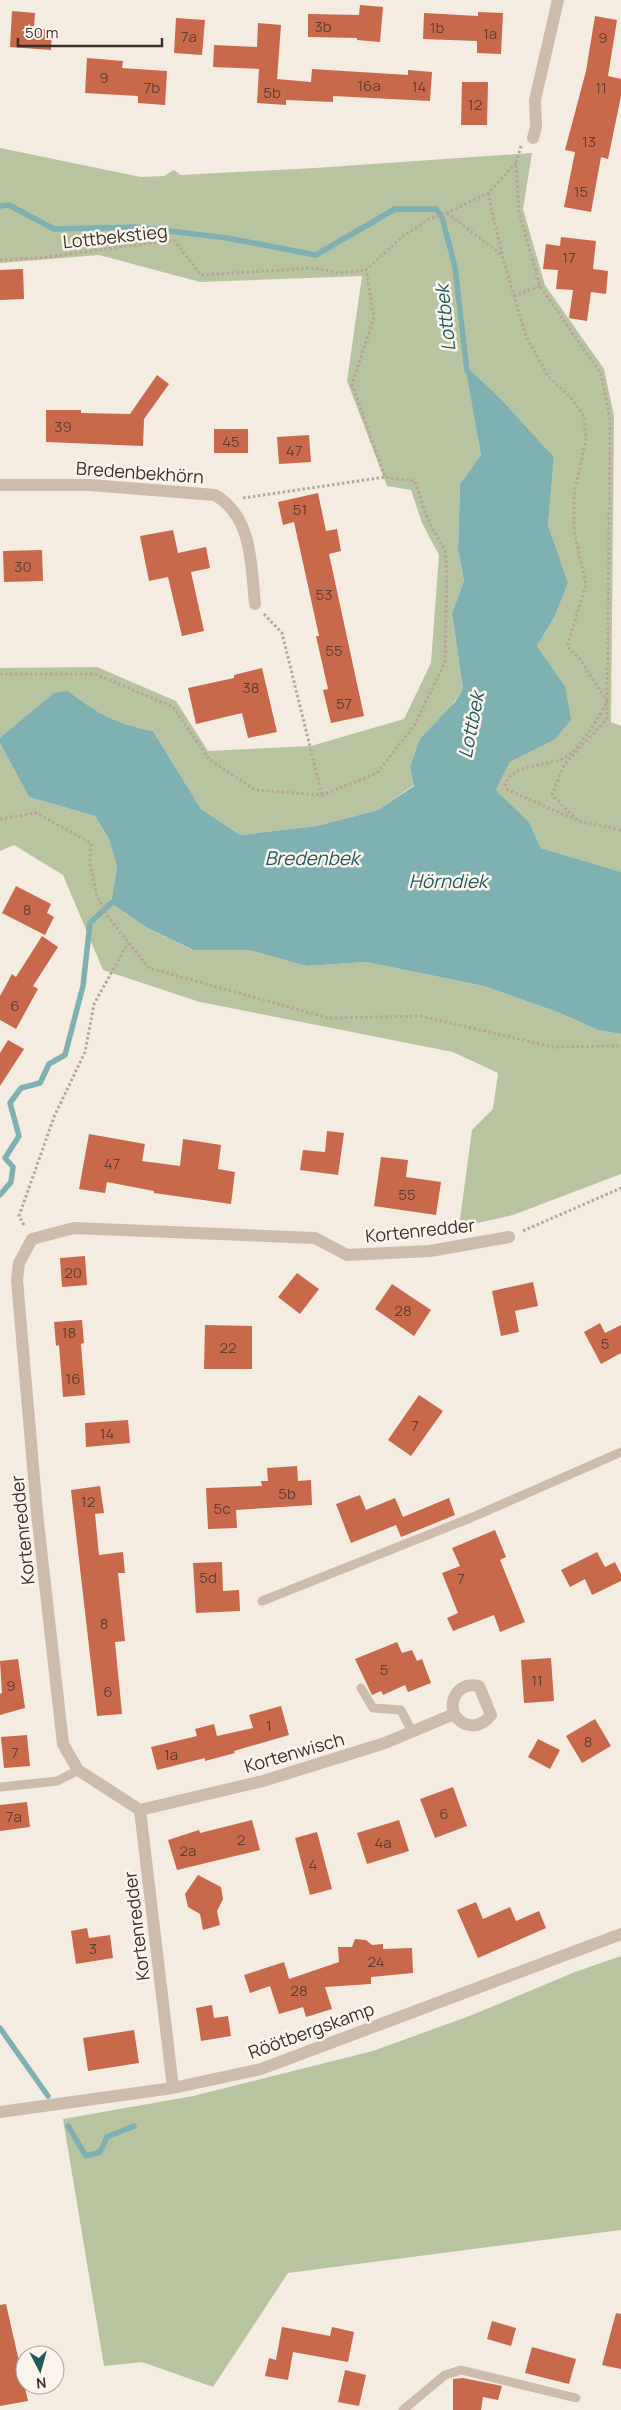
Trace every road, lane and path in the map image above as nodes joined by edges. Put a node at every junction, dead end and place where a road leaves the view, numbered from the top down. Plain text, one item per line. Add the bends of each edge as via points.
1 (558, 0) edge
2 (528, 140) joint
3 (516, 163) junction
4 (488, 193) junction
5 (447, 213) junction
6 (502, 255) junction
7 (0, 260) edge
8 (366, 270) junction
9 (540, 286) junction
10 (514, 296) junction
11 (385, 477) junction
12 (0, 485) edge
13 (225, 501) junction
14 (255, 604) joint
15 (0, 674) edge
16 (607, 702) junction
17 (322, 795) junction
18 (0, 819) edge
19 (578, 821) junction
20 (621, 830) edge
21 (128, 943) junction
22 (621, 1046) edge
23 (621, 1188) edge
24 (509, 1237) joint
25 (32, 1239) junction
26 (621, 1452) edge
27 (262, 1601) dead end
28 (361, 1688) dead end
29 (454, 1714) dead end
30 (412, 1732) junction
31 (79, 1770) junction
32 (1, 1787) edge
33 (140, 1810) junction
34 (621, 1934) edge
35 (173, 2088) junction
36 (0, 2112) edge
37 (576, 2398) dead end
38 (403, 2410) edge

1 - 2 street via 535,100 536,127
2 - 3 path
3 - 4 path
3 - 9 path via 519,212
4 - 5 path
4 - 6 path
5 - 6 path
5 - 8 path via 429,219 403,236
6 - 10 path
7 - 8 path, Lottbekstieg via 174,240 201,275 314,268 340,273
8 - 11 path via 374,317 352,384
9 - 10 path
9 - 16 path via 601,374 610,419
10 - 16 path via 526,336 548,376 584,416 586,440 574,494 574,530 586,585 568,646
11 - 13 path
11 - 17 path via 415,481 426,518 445,551 445,662 414,726 377,773
12 - 13 street, Bredenbekhörn via 118,486 202,492
13 - 14 street, Bredenbekhörn via 244,527
14 - 17 path via 282,633
15 - 17 path via 95,674 173,707 209,759 255,790
16 - 19 path via 607,719 564,765 552,795
16 - 19 path via 596,724 570,754 516,772 506,784 508,790
18 - 21 path via 36,813 91,843 90,864 97,896
19 - 20 path
21 - 22 path via 149,968 328,1018 421,1016 552,1047
21 - 25 path via 94,1004 85,1052 54,1117 19,1216
23 - 24 path
24 - 25 street, Kortenredder via 430,1251 347,1255 314,1238 74,1228
25 - 31 street, Kortenredder via 19,1263 17,1280 36,1503 63,1744
26 - 27 lane via 473,1518
28 - 30 lane via 374,1708 401,1710
29 - 30 street, Kortenwisch
30 - 33 street, Kortenwisch via 263,1781
31 - 32 lane via 57,1781
31 - 33 street, Kortenredder
33 - 35 street, Kortenredder
34 - 35 street, Röötbergskamp via 260,2069
35 - 36 street, Röötbergskamp
37 - 38 lane via 461,2370 445,2375

